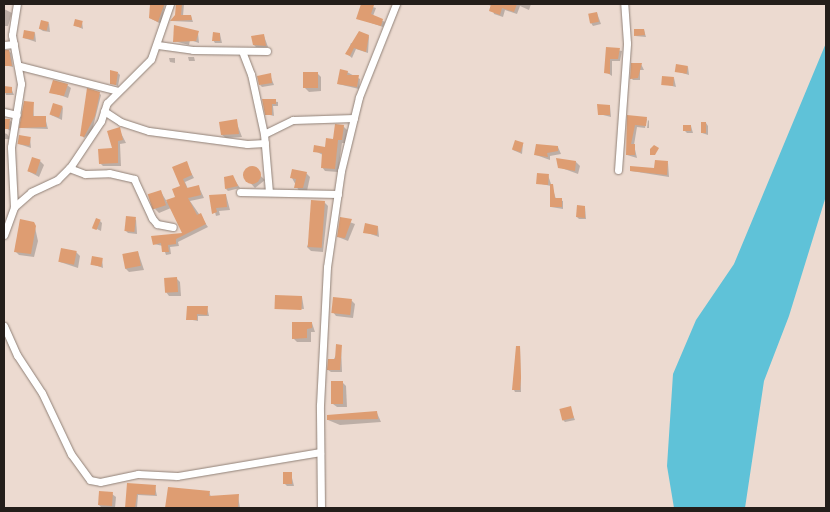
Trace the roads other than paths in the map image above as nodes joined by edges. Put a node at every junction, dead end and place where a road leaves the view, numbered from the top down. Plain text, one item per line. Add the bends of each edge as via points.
1 (17, 4) edge
2 (170, 4) edge
3 (396, 4) edge
4 (624, 4) edge
5 (4, 44) edge
6 (14, 44) junction
7 (158, 45) junction
8 (242, 51) junction
9 (267, 51) dead end
10 (20, 66) junction
11 (118, 91) junction
12 (104, 111) junction
13 (4, 112) edge
14 (16, 114) junction
15 (354, 118) junction
16 (264, 134) junction
17 (265, 143) junction
18 (69, 168) junction
19 (618, 170) dead end
20 (240, 192) dead end
21 (270, 192) junction
22 (338, 194) junction
23 (14, 206) junction
24 (173, 227) dead end
25 (4, 235) edge
26 (4, 326) edge
27 (320, 452) junction
28 (321, 508) edge

1 - 6 street
2 - 7 street
3 - 15 street
4 - 19 street via 627,43
5 - 6 street
6 - 10 street
7 - 8 street
7 - 11 street via 151,60
8 - 9 street
8 - 16 street via 251,74
10 - 11 street
10 - 14 street
11 - 12 street
12 - 17 street via 121,122 149,131 247,144
12 - 18 street via 94,133
13 - 14 street
14 - 23 street via 11,147
15 - 16 street via 294,120
15 - 22 street
16 - 17 street
17 - 21 street
18 - 23 street
18 - 24 street via 85,174 134,179 152,218 157,224
20 - 21 street
21 - 22 street
22 - 27 street via 327,267
23 - 25 street
26 - 27 street via 17,355 42,393 71,454 90,480 100,482 138,474 178,476
27 - 28 street

